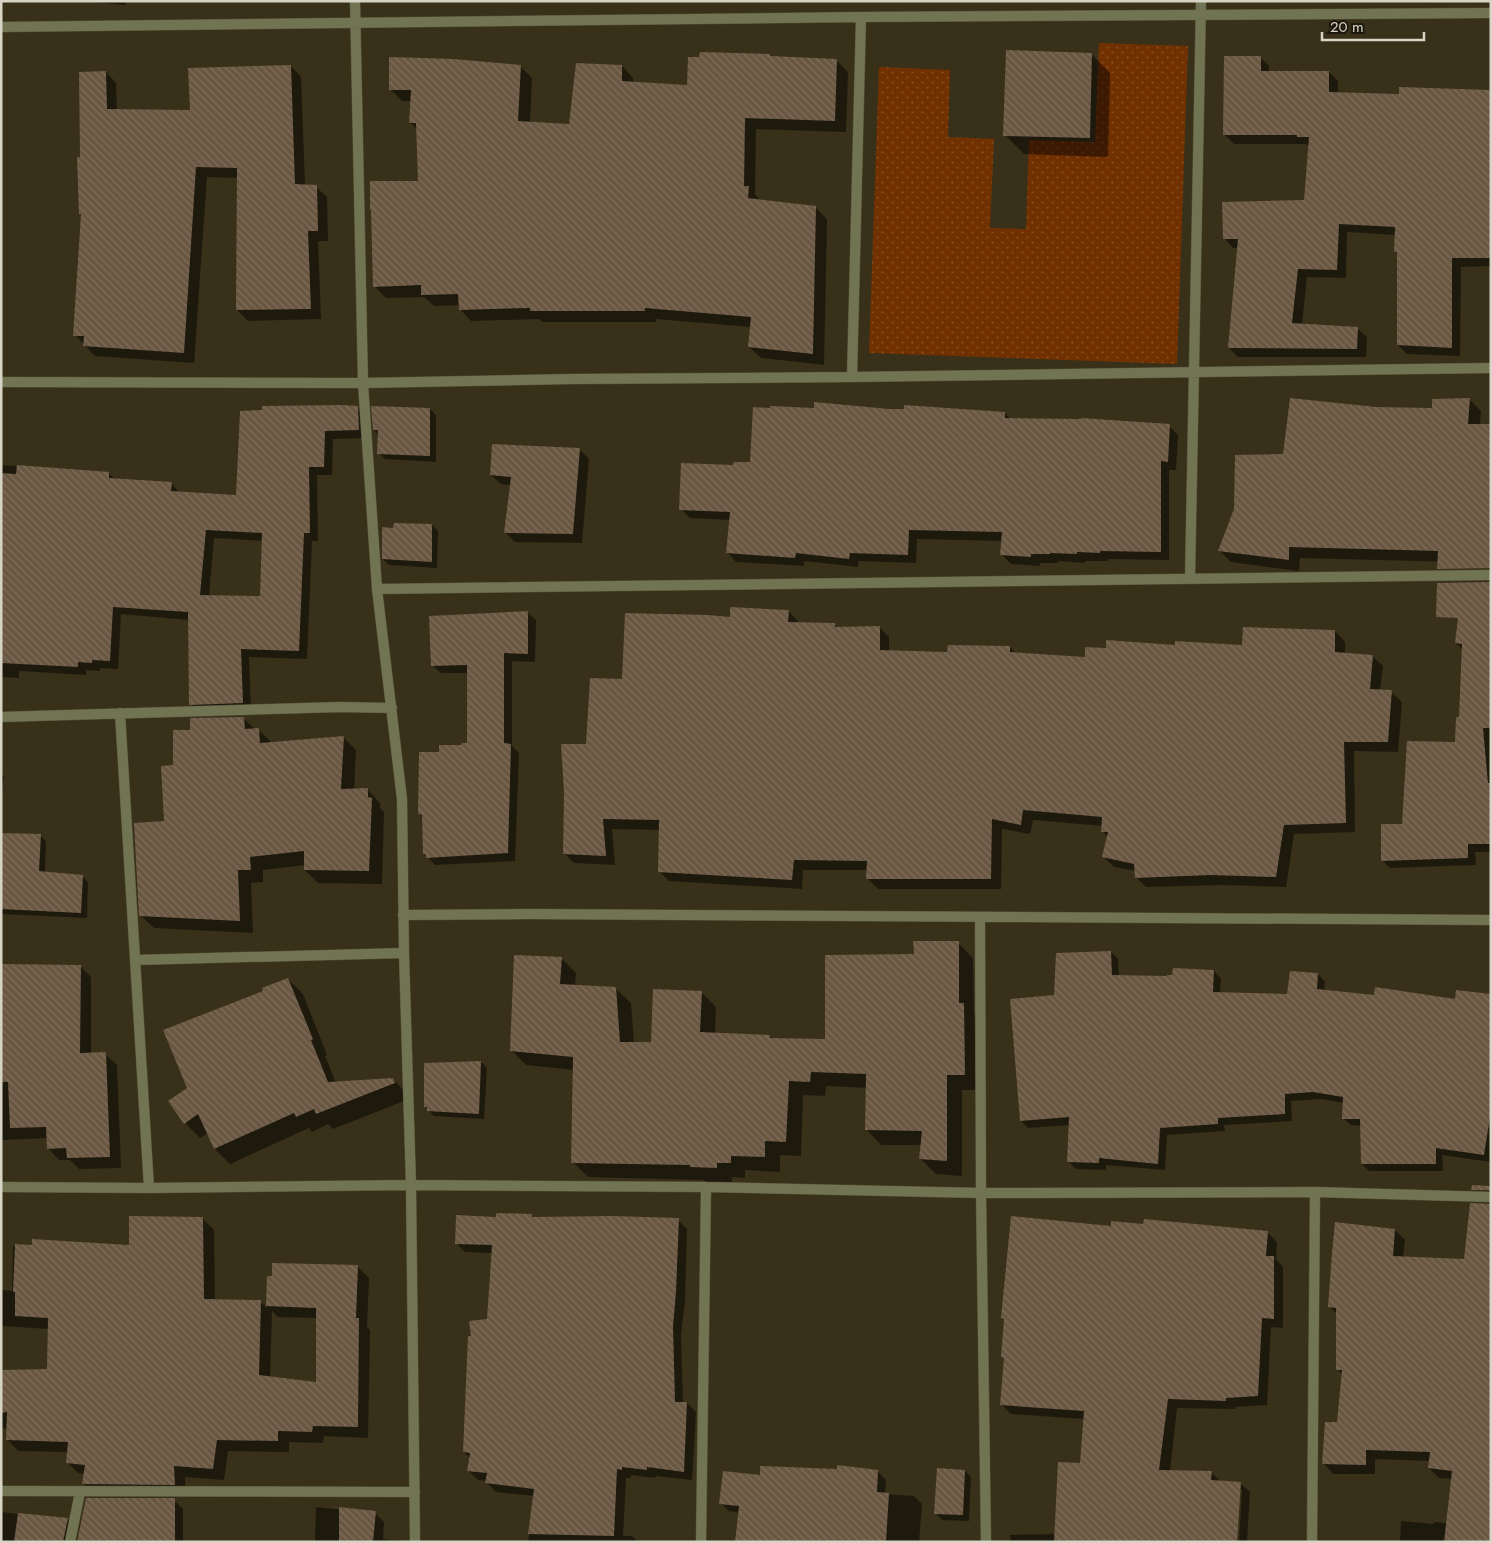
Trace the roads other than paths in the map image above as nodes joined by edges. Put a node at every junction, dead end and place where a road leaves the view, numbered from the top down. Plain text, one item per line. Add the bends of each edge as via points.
1 (355, 1) edge
2 (1201, 1) edge
3 (1491, 13) edge
4 (1201, 15) junction
5 (861, 17) junction
6 (355, 22) junction
7 (1, 27) edge
8 (1491, 368) edge
9 (1194, 372) junction
10 (852, 377) junction
11 (1, 382) edge
12 (363, 383) junction
13 (1491, 575) edge
14 (1190, 579) junction
15 (377, 589) junction
16 (392, 708) junction
17 (120, 714) junction
18 (1, 717) edge
19 (403, 915) junction
20 (980, 917) junction
21 (1491, 920) edge
22 (404, 953) junction
23 (134, 960) junction
24 (411, 1184) junction
25 (706, 1187) junction
26 (1, 1188) edge
27 (149, 1188) junction
28 (1315, 1192) junction
29 (981, 1193) junction
30 (1491, 1197) edge
31 (1, 1491) edge
32 (80, 1492) junction
33 (415, 1492) junction
34 (70, 1542) edge
35 (415, 1542) edge
36 (701, 1542) edge
37 (986, 1542) edge
38 (1312, 1542) edge

1 - 6 street
2 - 4 street
3 - 4 street
4 - 5 street
4 - 9 street
5 - 6 street
5 - 10 street
6 - 7 street
6 - 12 street
8 - 9 street
9 - 10 street
9 - 14 street
10 - 12 street
11 - 12 street
12 - 15 street
13 - 14 street
14 - 15 street
15 - 16 street
16 - 17 street
16 - 19 street via 402,799
17 - 18 street
17 - 23 street
19 - 20 street
19 - 22 street
20 - 21 street
20 - 29 street
22 - 23 street
22 - 24 street
23 - 27 street
24 - 25 street
24 - 27 street
24 - 33 street
25 - 29 street
25 - 36 street
26 - 27 street
28 - 29 street
28 - 30 street
28 - 38 street
29 - 37 street
31 - 32 street
32 - 33 street
32 - 34 street
33 - 35 street

